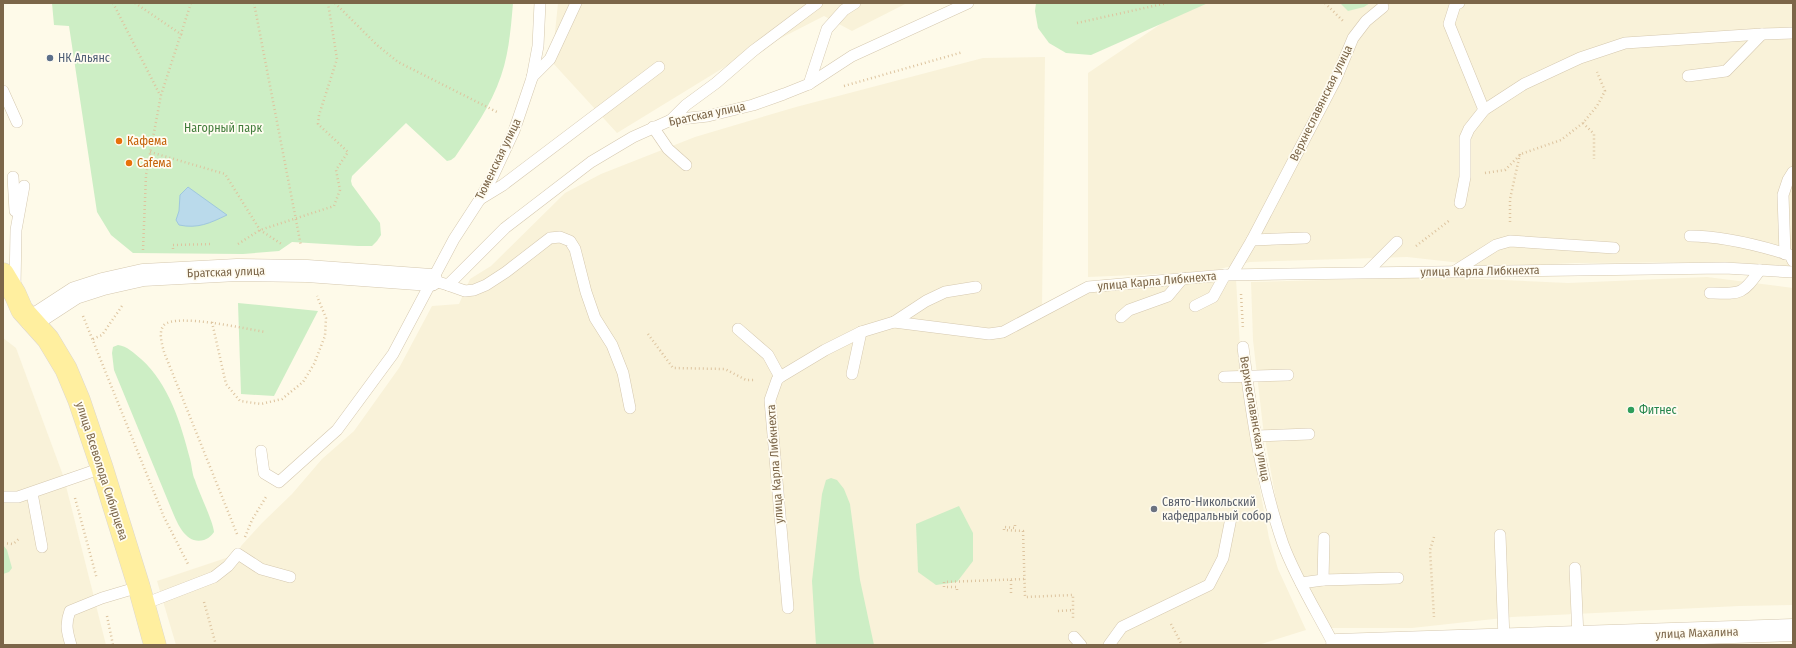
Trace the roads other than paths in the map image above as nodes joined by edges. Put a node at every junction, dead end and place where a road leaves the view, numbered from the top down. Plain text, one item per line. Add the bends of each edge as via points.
1 (540, 3) edge
2 (576, 3) edge
3 (817, 3) edge
4 (854, 3) edge
5 (968, 3) edge
6 (1459, 3) edge
7 (1383, 7) dead end
8 (1793, 33) edge
9 (1762, 34) junction
10 (659, 66) dead end
11 (1688, 76) dead end
12 (532, 78) junction
13 (809, 84) junction
14 (3, 92) edge
15 (1484, 110) junction
16 (6, 114) dead end
17 (671, 120) junction
18 (17, 122) dead end
19 (653, 127) junction
20 (686, 165) dead end
21 (1793, 172) edge
22 (13, 177) dead end
23 (24, 186) dead end
24 (480, 200) junction
25 (1460, 203) road end
26 (16, 230) junction
27 (1690, 236) dead end
28 (1305, 238) dead end
29 (1252, 240) junction
30 (1397, 242) dead end
31 (1614, 248) dead end
32 (1790, 256) edge
33 (1760, 270) junction
34 (1455, 271) junction
35 (1367, 272) junction
36 (1793, 272) edge
37 (3, 274) edge
38 (1232, 274) junction
39 (1183, 278) junction
40 (440, 283) junction
41 (976, 287) dead end
42 (1710, 293) dead end
43 (18, 306) edge
44 (1195, 306) dead end
45 (1121, 317) dead end
46 (894, 322) junction
47 (738, 329) dead end
48 (861, 332) junction
49 (1243, 347) road end
50 (852, 374) dead end
51 (1288, 374) dead end
52 (1246, 376) junction
53 (1224, 377) dead end
54 (778, 379) junction
55 (630, 408) dead end
56 (1309, 434) dead end
57 (1256, 436) junction
58 (261, 451) dead end
59 (102, 468) junction
60 (32, 493) junction
61 (3, 496) edge
62 (1231, 518) dead end
63 (1500, 535) dead end
64 (1324, 538) dead end
65 (42, 547) dead end
66 (1574, 568) dead end
67 (290, 577) dead end
68 (1398, 578) dead end
69 (1323, 580) junction
70 (1301, 583) junction
71 (142, 595) junction
72 (788, 608) dead end
73 (1793, 630) edge
74 (1578, 637) junction
75 (1504, 640) junction
76 (1475, 643) edge
77 (1395, 644) edge
78 (72, 645) edge
79 (155, 645) edge
80 (1109, 645) edge
81 (1336, 645) edge

1 - 12 lane, Тюменская улица via 538,46
2 - 12 lane via 550,58
3 - 17 lane via 753,51
4 - 13 lane via 826,29
5 - 13 lane, Братская улица via 852,56
6 - 15 lane via 1454,5 1449,24
7 - 29 lane, Верхнеславянская улица via 1353,38 1336,79
8 - 9 lane
9 - 11 lane via 1726,71
9 - 15 lane via 1625,43 1580,58 1524,84
10 - 24 lane via 504,185
12 - 24 lane, Тюменская улица via 517,122
13 - 17 lane, Братская улица via 752,105 708,116
14 - 16 lane
14 - 18 lane
15 - 25 lane via 1465,138
17 - 19 lane, Братская улица
19 - 20 lane via 668,149
19 - 40 lane, Братская улица via 591,162 504,228
21 - 32 lane via 1783,195
22 - 26 lane
23 - 26 lane
24 - 40 lane, Тюменская улица via 454,239
26 - 43 lane
27 - 32 lane via 1706,236 1757,246
28 - 29 lane
29 - 38 lane, Верхнеславянская улица
30 - 35 lane
31 - 34 lane via 1510,241 1496,245
33 - 34 lane, улица Карла Либкнехта via 1724,268
33 - 36 lane, улица Карла Либкнехта
33 - 42 lane via 1746,289 1732,294
34 - 35 lane, улица Карла Либкнехта
35 - 38 lane, улица Карла Либкнехта
37 - 43 main road, улица Всеволода Сибирцева
38 - 39 lane, улица Карла Либкнехта
38 - 44 lane, Верхнеславянская улица via 1213,297
39 - 45 lane via 1168,296 1129,310
39 - 46 lane, улица Карла Либкнехта via 1088,287 1003,332 989,334
40 - 43 street, Братская улица via 307,271 237,270 143,275
40 - 55 lane via 465,291 474,290 506,272 550,238 560,237 570,241 575,249 595,318 612,345 623,373
40 - 58 lane, Братская улица via 393,354 337,430 279,482 264,473
41 - 46 lane via 945,292
43 - 59 main road, улица Всеволода Сибирцева via 48,339 66,369
46 - 48 lane, улица Карла Либкнехта
47 - 54 lane via 768,355
48 - 50 lane
48 - 54 lane, улица Карла Либкнехта via 825,350
49 - 52 lane, Верхнеславянская улица
51 - 52 lane
52 - 53 lane
52 - 57 lane, Верхнеславянская улица
54 - 72 lane, улица Карла Либкнехта via 770,406
56 - 57 lane
57 - 70 lane, Верхнеславянская улица via 1273,512 1284,546
59 - 60 lane
59 - 71 main road, улица Всеволода Сибирцева
60 - 61 lane via 18,497
60 - 65 lane
62 - 80 lane via 1223,558 1209,585 1122,627
63 - 75 lane
64 - 69 lane
66 - 74 lane
67 - 71 lane via 261,569 240,550 228,566 199,584
68 - 69 lane
69 - 70 lane
70 - 81 lane, Верхнеславянская улица
71 - 78 lane via 102,598 70,611 66,622
71 - 79 main road, улица Всеволода Сибирцева
73 - 74 street, улица Махалина
74 - 75 street, улица Махалина
75 - 76 street, улица Махалина
76 - 77 street, улица Махалина
77 - 81 street, улица Махалина

